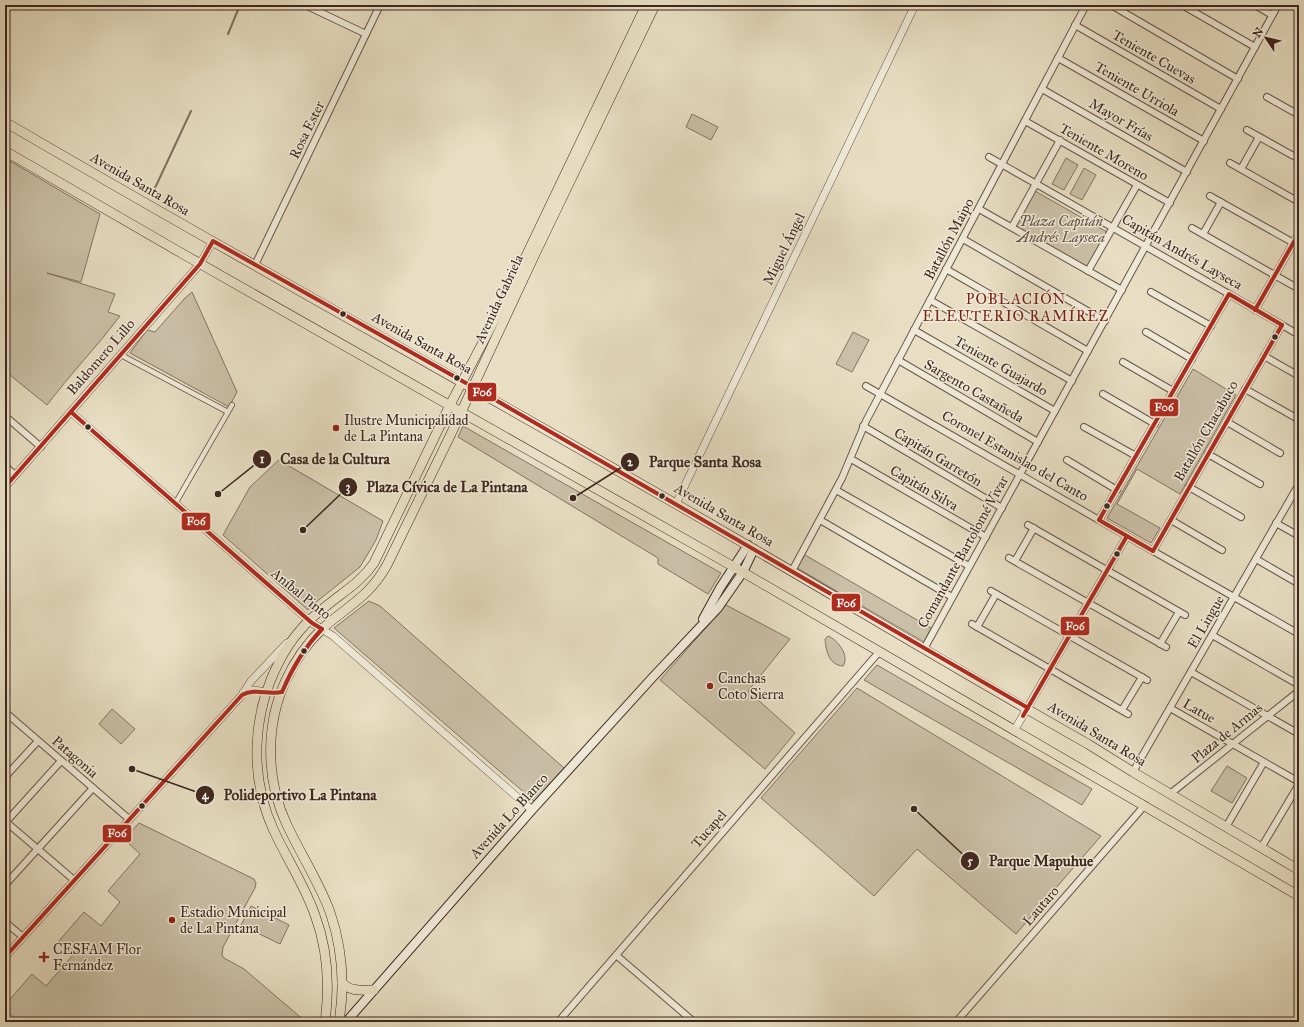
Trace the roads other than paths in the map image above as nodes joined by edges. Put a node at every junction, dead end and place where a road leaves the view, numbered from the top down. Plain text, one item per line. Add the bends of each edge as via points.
1 (305, 5) edge
2 (380, 5) edge
3 (646, 5) edge
4 (655, 5) edge
5 (915, 5) edge
6 (1086, 5) edge
7 (1111, 5) edge
8 (1182, 5) edge
9 (1255, 5) edge
10 (1278, 5) edge
11 (1272, 15) junction
12 (1075, 25) junction
13 (366, 34) junction
14 (1255, 47) junction
15 (1058, 58) junction
16 (1238, 79) junction
17 (1042, 89) junction
18 (1267, 97) dead end
19 (1222, 109) junction
20 (1299, 115) edge
21 (1026, 121) junction
22 (5, 122) edge
23 (1246, 130) dead end
24 (1259, 137) junction
25 (1060, 140) junction
26 (1204, 141) junction
27 (5, 151) edge
28 (989, 157) dead end
29 (1299, 159) edge
30 (1230, 163) dead end
31 (1002, 164) junction
32 (1241, 169) junction
33 (1187, 172) junction
34 (1036, 184) junction
35 (1137, 185) junction
36 (1210, 196) dead end
37 (1221, 202) junction
38 (1299, 202) edge
39 (1170, 203) junction
40 (979, 209) junction
41 (1012, 227) junction
42 (1113, 228) junction
43 (1192, 228) dead end
44 (1299, 233) edge
45 (1203, 234) junction
46 (963, 239) junction
47 (213, 242) junction
48 (1296, 245) edge
49 (1146, 247) junction
50 (200, 264) junction
51 (255, 265) junction
52 (946, 269) junction
53 (1088, 271) junction
54 (1275, 276) junction
55 (1299, 289) edge
56 (1122, 290) junction
57 (1151, 292) dead end
58 (1228, 294) junction
59 (930, 300) junction
60 (1255, 310) junction
61 (1105, 321) junction
62 (1282, 325) junction
63 (1211, 326) junction
64 (914, 330) junction
65 (1146, 332) dead end
66 (1299, 335) edge
67 (1088, 351) junction
68 (121, 355) junction
69 (1264, 356) junction
70 (1192, 359) junction
71 (898, 360) junction
72 (1123, 362) dead end
73 (1299, 376) edge
74 (1072, 381) junction
75 (463, 382) junction
76 (866, 386) dead end
77 (473, 388) junction
78 (1246, 389) junction
79 (1173, 391) junction
80 (880, 394) junction
81 (1103, 394) dead end
82 (232, 405) dead end
83 (450, 405) junction
84 (1055, 411) junction
85 (71, 412) junction
86 (228, 412) junction
87 (461, 412) junction
88 (5, 416) edge
89 (1298, 419) dead end
90 (1227, 422) junction
91 (1155, 424) junction
92 (863, 426) junction
93 (1084, 426) dead end
94 (1038, 442) junction
95 (41, 447) junction
96 (1280, 453) dead end
97 (1208, 454) junction
98 (1136, 456) junction
99 (851, 459) junction
100 (1067, 460) dead end
101 (5, 466) edge
102 (1020, 474) junction
103 (15, 476) junction
104 (1260, 484) dead end
105 (1299, 486) edge
106 (5, 487) edge
107 (1190, 487) junction
108 (836, 490) junction
109 (1117, 490) junction
110 (175, 504) junction
111 (676, 504) junction
112 (1002, 508) junction
113 (1241, 517) dead end
114 (820, 520) junction
115 (1099, 520) junction
116 (1171, 520) junction
117 (1276, 523) junction
118 (1127, 536) junction
119 (1299, 536) edge
120 (986, 537) junction
121 (751, 547) junction
122 (1222, 550) dead end
123 (1153, 551) junction
124 (1009, 558) dead end
125 (1256, 559) junction
126 (1015, 561) junction
127 (969, 566) junction
128 (734, 567) junction
129 (1107, 570) junction
130 (792, 571) junction
131 (743, 572) junction
132 (1299, 584) edge
133 (717, 593) junction
134 (952, 597) junction
135 (1234, 597) junction
136 (726, 598) junction
137 (1088, 603) junction
138 (309, 621) junction
139 (322, 629) junction
140 (696, 630) junction
141 (1299, 634) edge
142 (1212, 635) junction
143 (295, 636) junction
144 (1069, 636) junction
145 (924, 649) junction
146 (879, 652) junction
147 (1050, 669) junction
148 (1191, 672) junction
149 (1299, 685) edge
150 (1299, 691) edge
151 (266, 692) junction
152 (282, 692) junction
153 (242, 695) junction
154 (1170, 708) junction
155 (1025, 712) junction
156 (5, 713) edge
157 (1267, 716) junction
158 (1014, 731) junction
159 (1299, 734) edge
160 (38, 741) junction
161 (1233, 744) junction
162 (61, 761) junction
163 (1264, 762) junction
164 (1133, 772) junction
165 (5, 777) edge
166 (1299, 783) edge
167 (93, 788) junction
168 (1170, 794) junction
169 (1144, 805) junction
170 (532, 810) junction
171 (129, 819) junction
172 (5, 822) edge
173 (1226, 827) junction
174 (1261, 848) junction
175 (38, 849) junction
176 (305, 860) junction
177 (292, 867) junction
178 (1299, 869) edge
179 (74, 880) junction
180 (5, 885) edge
181 (1299, 896) edge
182 (5, 922) edge
183 (23, 937) junction
184 (616, 955) junction
185 (5, 957) edge
186 (342, 983) junction
187 (374, 990) junction
188 (325, 1022) edge
189 (338, 1022) edge
190 (346, 1022) edge
191 (558, 1022) edge
192 (694, 1022) edge
193 (956, 1022) edge

1 - 13 street
2 - 13 street, Rosa Ester
3 - 75 main road, Avenida Gabriela
4 - 77 main road, Avenida Gabriela
5 - 111 street, Miguel Ángel
6 - 12 street, Batallón Maipo
7 - 16 street
8 - 14 street
9 - 11 street
10 - 11 street, Comandante Bartolomé Vivar
11 - 14 street, Comandante Bartolomé Vivar
12 - 15 street, Batallón Maipo
12 - 19 street, Teniente Cuevas
13 - 51 street, Rosa Ester
14 - 16 street, Comandante Bartolomé Vivar
15 - 17 street, Batallón Maipo
15 - 26 street, Teniente Urriola
16 - 19 street, Comandante Bartolomé Vivar
17 - 21 street, Batallón Maipo
17 - 33 street, Mayor Frías
18 - 20 street
19 - 26 street, Comandante Bartolomé Vivar
21 - 25 street, Teniente Moreno
21 - 31 street, Batallón Maipo
22 - 47 main road, Avenida Santa Rosa
23 - 24 street
24 - 29 street
24 - 32 street
25 - 34 street
25 - 35 street, Teniente Moreno
26 - 33 street, Comandante Bartolomé Vivar
27 - 50 main road
28 - 31 street, Capitán Andrés Layseca
30 - 32 street
31 - 34 street, Capitán Andrés Layseca
31 - 40 street, Batallón Maipo
32 - 38 street
33 - 39 street, Comandante Bartolomé Vivar
34 - 41 street
34 - 42 street, Capitán Andrés Layseca
35 - 39 street, Teniente Moreno
35 - 42 street
36 - 37 street
37 - 45 street
37 - 48 street
39 - 49 street, Comandante Bartolomé Vivar
40 - 41 street
40 - 46 street, Batallón Maipo
41 - 53 street
42 - 49 street, Capitán Andrés Layseca
42 - 53 street
43 - 45 street
44 - 48 street
45 - 54 street
46 - 52 street, Batallón Maipo
46 - 61 street
47 - 50 street, Baldomero Lillo
47 - 51 main road, Avenida Santa Rosa
48 - 54 street
49 - 56 street, Comandante Bartolomé Vivar
49 - 58 street, Capitán Andrés Layseca
50 - 68 street, Baldomero Lillo
50 - 83 main road
51 - 75 main road, Avenida Santa Rosa
52 - 59 street, Batallón Maipo
52 - 67 street
53 - 56 street
54 - 55 street
54 - 60 street
56 - 61 street, Comandante Bartolomé Vivar
57 - 63 street
58 - 60 street, Capitán Andrés Layseca
58 - 63 street
59 - 64 street, Batallón Maipo
59 - 74 street
60 - 62 street, Capitán Andrés Layseca
61 - 67 street, Comandante Bartolomé Vivar
62 - 66 street, Capitán Andrés Layseca
62 - 69 street, Batallón Chacabuco
63 - 70 street
64 - 71 street, Batallón Maipo
64 - 84 street, Teniente Guajardo
65 - 70 street
67 - 74 street, Comandante Bartolomé Vivar
68 - 85 street, Baldomero Lillo
68 - 86 street
69 - 73 street
69 - 78 street, Batallón Chacabuco
70 - 79 street
71 - 80 street, Batallón Maipo
71 - 94 street, Sargento Castañeda
72 - 79 street
74 - 84 street, Comandante Bartolomé Vivar
75 - 77 main road, Avenida Santa Rosa
75 - 83 main road, Avenida Gabriela
76 - 80 street, Coronel Estanislao del Canto
77 - 87 main road, Avenida Gabriela
77 - 111 main road, Avenida Santa Rosa
78 - 89 street
78 - 90 street, Batallón Chacabuco
79 - 91 street
80 - 92 street, Batallón Maipo
80 - 102 street, Coronel Estanislao del Canto
81 - 91 street
82 - 86 street
83 - 87 main road
83 - 138 main road, Avenida Gabriela via 371,567 358,582
84 - 94 street, Comandante Bartolomé Vivar
85 - 95 street, Baldomero Lillo
85 - 110 street, Aníbal Pinto
86 - 110 street
87 - 128 main road
87 - 139 main road, Avenida Gabriela via 378,580 362,597
88 - 95 street
90 - 96 street
90 - 97 street, Batallón Chacabuco
91 - 98 street
92 - 99 street, Batallón Maipo
92 - 112 street, Capitán Garretón
93 - 98 street
94 - 102 street, Comandante Bartolomé Vivar
95 - 103 street, Baldomero Lillo
97 - 104 street
97 - 107 street, Batallón Chacabuco
98 - 109 street
99 - 108 street, Batallón Maipo
99 - 120 street, Capitán Silva
100 - 109 street
101 - 103 street
102 - 112 street, Comandante Bartolomé Vivar
102 - 115 street, Coronel Estanislao del Canto
103 - 106 street, Baldomero Lillo
105 - 117 street, El Lingue
107 - 113 street
107 - 116 street, Batallón Chacabuco
108 - 114 street, Batallón Maipo
108 - 127 street
109 - 115 street
110 - 138 street, Aníbal Pinto
111 - 121 main road, Avenida Santa Rosa
112 - 120 street, Comandante Bartolomé Vivar
114 - 130 street, Batallón Maipo
114 - 134 street
115 - 118 street, Coronel Estanislao del Canto
116 - 122 street
116 - 123 street, Batallón Chacabuco
117 - 119 street
117 - 125 street, El Lingue
118 - 123 street, Coronel Estanislao del Canto
118 - 129 street
120 - 127 street, Comandante Bartolomé Vivar
121 - 128 main road, Avenida Lo Blanco
121 - 130 main road, Avenida Santa Rosa
121 - 131 main road, Avenida Lo Blanco
123 - 135 street, Coronel Estanislao del Canto
124 - 126 street
125 - 132 street
125 - 135 street, El Lingue
126 - 129 street via 1031,527
126 - 137 street
127 - 134 street, Comandante Bartolomé Vivar
128 - 131 main road
128 - 133 main road, Avenida Lo Blanco
129 - 137 street
129 - 137 street via 1182,613 1163,646
130 - 145 main road, Avenida Santa Rosa
131 - 136 main road, Avenida Lo Blanco
131 - 146 main road
133 - 136 main road
133 - 140 main road, Avenida Lo Blanco
134 - 145 street, Comandante Bartolomé Vivar
135 - 141 street, Coronel Estanislao del Canto
135 - 142 street, El Lingue
136 - 140 main road, Avenida Lo Blanco
137 - 144 street
138 - 139 street, Aníbal Pinto
138 - 143 main road, Avenida Gabriela
139 - 152 main road, Avenida Gabriela via 297,660
139 - 170 street, Aníbal Pinto
140 - 170 main road, Avenida Lo Blanco
142 - 148 street, El Lingue
142 - 149 street
143 - 151 main road, Avenida Gabriela via 278,664
143 - 153 street via 251,681
144 - 147 street
144 - 147 street via 1145,679 1125,712
144 - 147 street via 993,592 975,625
145 - 155 main road, Avenida Santa Rosa
146 - 158 main road
146 - 184 street, Tucapel
147 - 155 street
148 - 154 street, El Lingue
148 - 157 street
150 - 157 street, Plaza de Armas
151 - 152 main road
151 - 153 street via 250,690
151 - 177 main road, Avenida Gabriela via 257,743 257,771 269,820
152 - 176 main road, Avenida Gabriela via 271,737 273,780 284,818
153 - 171 street
154 - 161 street, Latue
154 - 164 street, El Lingue
155 - 158 street
155 - 164 main road, Avenida Santa Rosa via 1088,744
156 - 160 street, Patagonia
157 - 159 street
157 - 161 street, Plaza de Armas
158 - 169 main road
160 - 162 street, Patagonia
160 - 165 street
161 - 163 street, Latue
161 - 168 street, Plaza de Armas
162 - 167 street, Patagonia
162 - 172 street
163 - 166 street, Latue
163 - 173 street
164 - 168 main road, Avenida Santa Rosa
166 - 174 street
167 - 171 street, Patagonia
167 - 175 street
168 - 173 main road, Avenida Santa Rosa
169 - 181 main road
169 - 193 street, Lautaro
170 - 187 main road, Avenida Lo Blanco
171 - 179 street
172 - 175 street
173 - 174 main road, Avenida Santa Rosa
174 - 178 main road, Avenida Santa Rosa
175 - 179 street
175 - 180 street
176 - 177 main road
176 - 186 main road, Avenida Gabriela via 334,926 340,951
177 - 188 main road, Avenida Gabriela via 311,904 322,936 328,974
179 - 183 street
182 - 183 street
183 - 185 street
184 - 191 street, Tucapel
184 - 192 street
186 - 187 main road via 353,990
186 - 189 main road, Avenida Gabriela
187 - 190 main road, Avenida Lo Blanco

